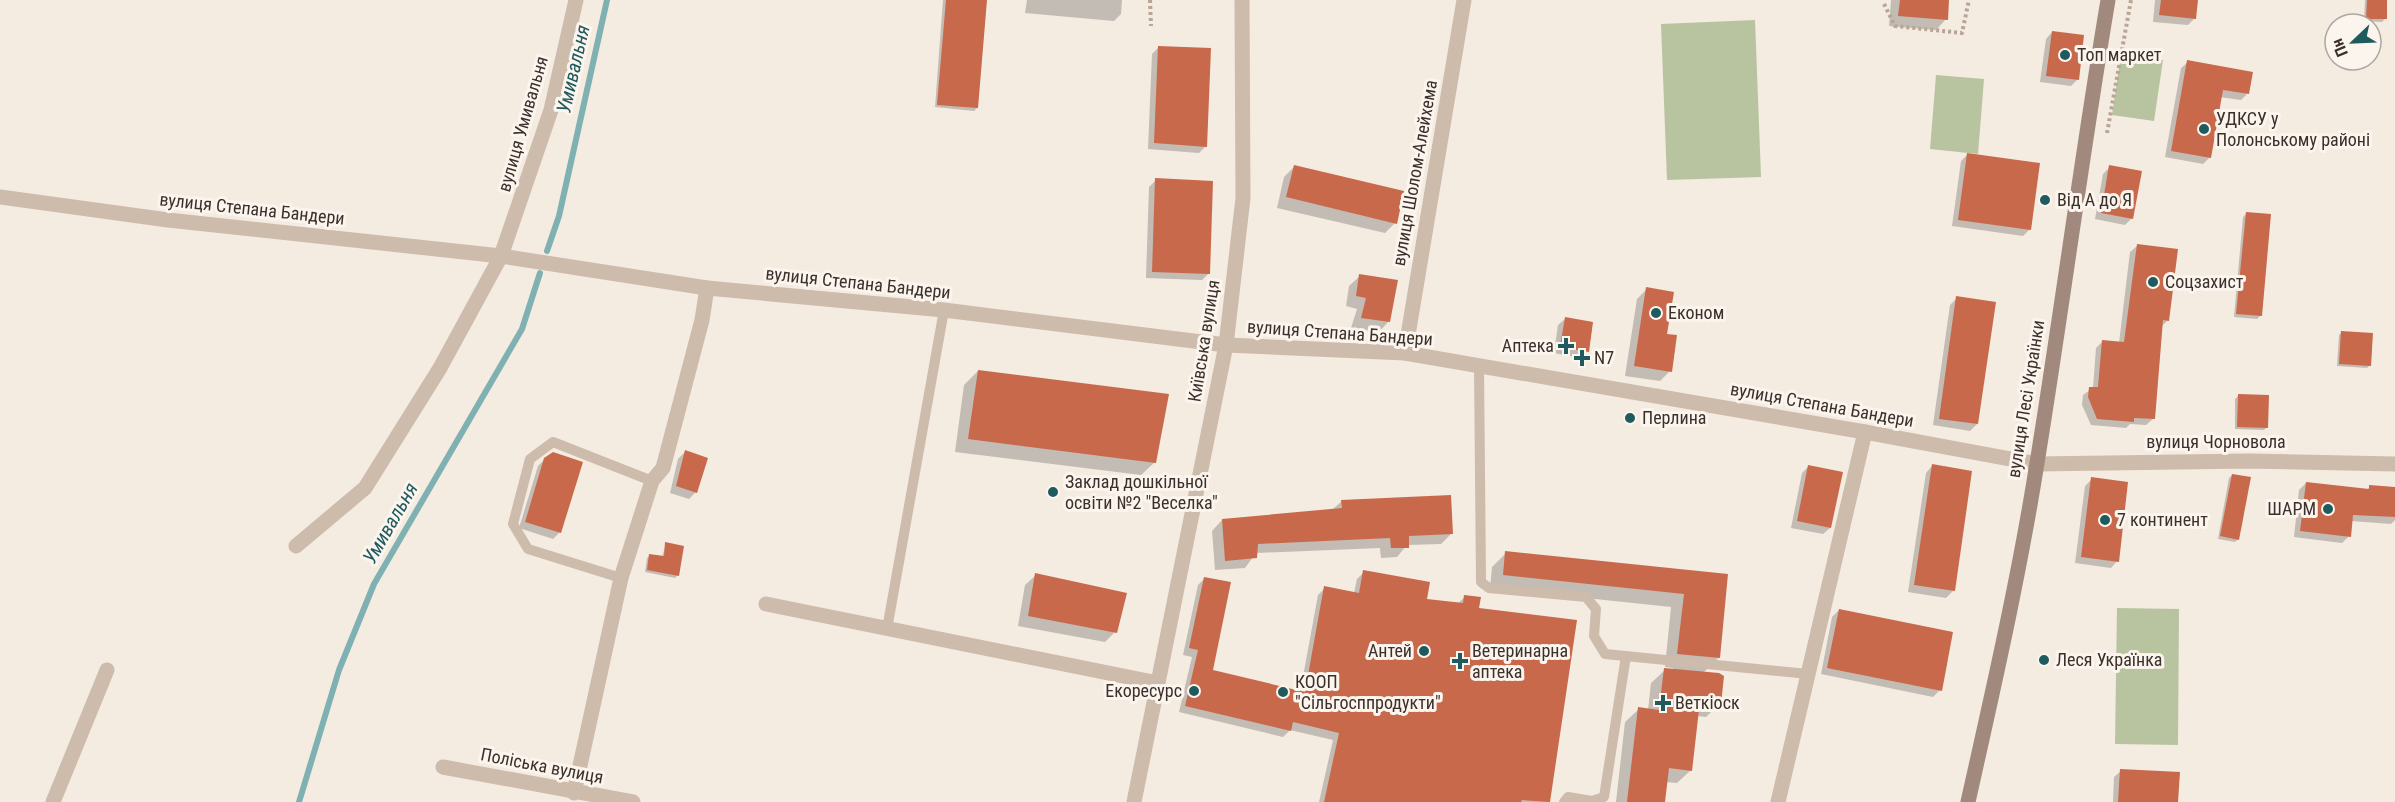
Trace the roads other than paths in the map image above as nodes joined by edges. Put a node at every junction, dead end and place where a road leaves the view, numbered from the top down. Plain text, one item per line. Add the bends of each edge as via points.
1 (576, 0) edge
2 (1242, 0) edge
3 (1464, 0) edge
4 (2108, 0) edge
5 (0, 197) edge
6 (501, 256) junction
7 (707, 288) junction
8 (944, 310) junction
9 (1226, 345) junction
10 (1405, 353) junction
11 (1479, 366) junction
12 (1865, 432) junction
13 (2037, 464) junction
14 (2395, 464) edge
15 (652, 481) junction
16 (296, 546) dead end
17 (621, 578) junction
18 (766, 604) dead end
19 (887, 629) junction
20 (1626, 656) junction
21 (107, 670) dead end
22 (1808, 674) junction
23 (1158, 683) junction
24 (443, 767) dead end
25 (574, 793) junction
26 (53, 802) edge
27 (633, 802) edge
28 (1134, 802) edge
29 (1564, 802) edge
30 (1778, 802) edge
31 (1968, 802) edge

1 - 6 street, вулиця Умивальня via 551,110
2 - 9 street, Київська вулиця via 1243,198
3 - 10 street, вулиця Шолом-Алейхема
4 - 13 main road, вулиця Лесі Українки
5 - 6 street, вулиця Степана Бандери via 168,220
6 - 7 street, вулиця Степана Бандери
6 - 16 street via 440,368 365,488
7 - 8 street, вулиця Степана Бандери
7 - 15 street via 663,468
8 - 9 street, вулиця Степана Бандери
8 - 19 lane
9 - 10 street, вулиця Степана Бандери
9 - 23 street, Київська вулиця
10 - 11 street, вулиця Степана Бандери
11 - 12 street, вулиця Степана Бандери
11 - 20 lane via 1481,582 1490,588 1586,597 1596,609 1597,644 1605,654
12 - 13 street, вулиця Степана Бандери
12 - 22 street
13 - 14 street, вулиця Чорновола via 2249,460
13 - 31 main road, вулиця Лесі Українки
15 - 17 street
15 - 17 lane via 553,442 530,459 513,524 528,549
17 - 25 street
18 - 19 street
19 - 23 street
20 - 22 lane
20 - 29 lane via 1604,797 1592,801 1568,797
21 - 26 street
22 - 30 street
23 - 28 street, Київська вулиця
24 - 25 street, Поліська вулиця
25 - 27 street, Поліська вулиця

